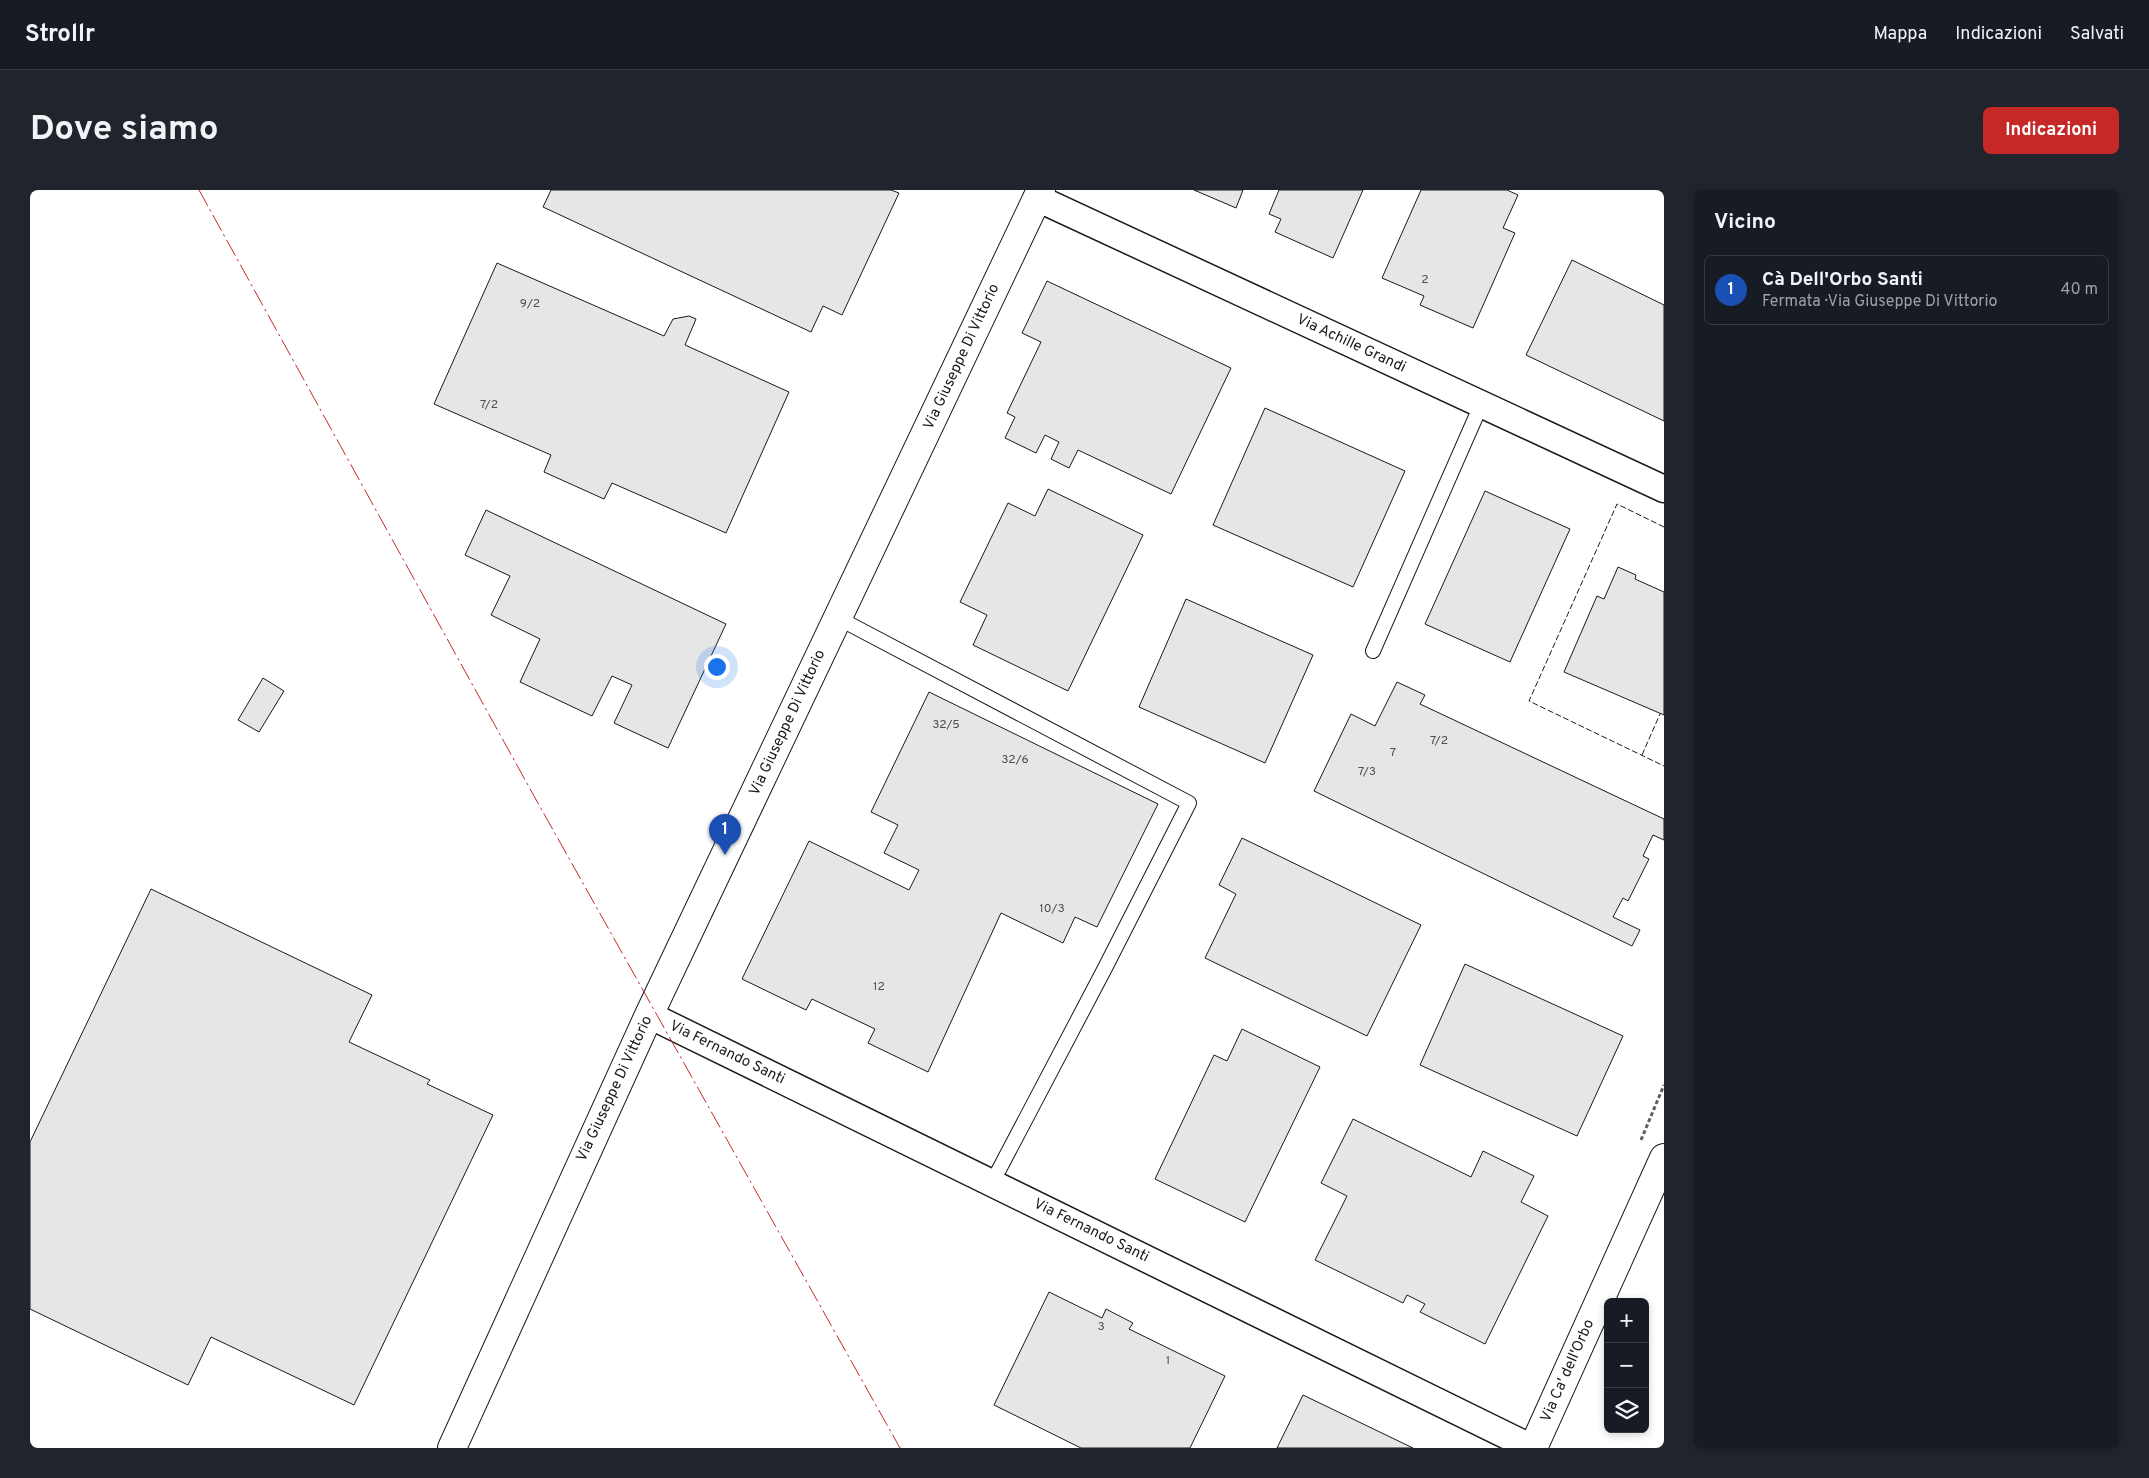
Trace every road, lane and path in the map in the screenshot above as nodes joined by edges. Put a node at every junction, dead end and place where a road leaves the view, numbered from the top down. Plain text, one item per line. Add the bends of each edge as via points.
1 (1039, 194) edge
2 (1481, 405) junction
3 (1664, 489) edge
4 (838, 618) junction
5 (1373, 651) dead end
6 (649, 1015) junction
7 (1664, 1158) edge
8 (992, 1183) junction
9 (452, 1448) edge
10 (1532, 1448) edge

1 - 2 street, Via Achille Grandi
1 - 4 street, Via Giuseppe Di Vittorio
2 - 3 street, Via Achille Grandi
2 - 5 lane
4 - 6 street, Via Giuseppe Di Vittorio
4 - 8 lane via 1189,803
6 - 8 street, Via Fernando Santi
6 - 9 street, Via Giuseppe Di Vittorio
7 - 10 street, Via Ca' dell'Orbo
8 - 10 street, Via Fernando Santi

